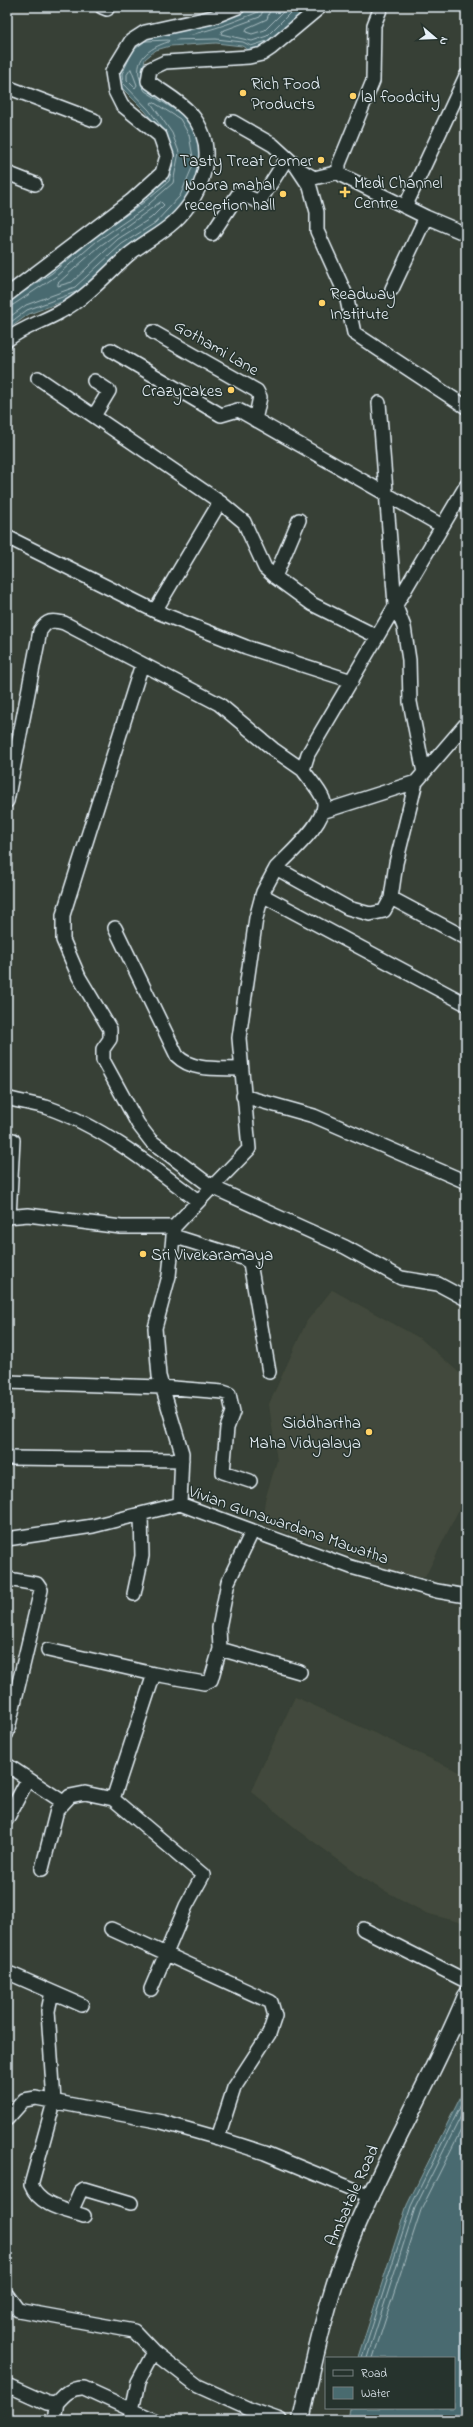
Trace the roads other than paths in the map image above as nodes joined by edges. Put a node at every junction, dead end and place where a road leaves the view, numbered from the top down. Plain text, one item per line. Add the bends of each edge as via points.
1 (238, 7) edge
2 (320, 7) edge
3 (381, 7) edge
4 (218, 11) edge
5 (466, 76) edge
6 (7, 87) edge
7 (94, 120) dead end
8 (233, 122) dead end
9 (287, 158) junction
10 (298, 169) junction
11 (7, 172) edge
12 (339, 172) junction
13 (35, 184) dead end
14 (405, 207) junction
15 (426, 217) junction
16 (212, 234) dead end
17 (466, 234) edge
18 (392, 289) dead end
19 (7, 295) edge
20 (153, 332) dead end
21 (7, 340) edge
22 (110, 350) dead end
23 (38, 378) dead end
24 (94, 381) dead end
25 (379, 403) dead end
26 (466, 407) edge
27 (94, 416) junction
28 (255, 420) junction
29 (466, 486) edge
30 (386, 495) junction
31 (220, 502) junction
32 (299, 520) dead end
33 (442, 526) junction
34 (7, 537) edge
35 (275, 577) junction
36 (395, 604) junction
37 (155, 611) junction
38 (376, 636) junction
39 (142, 664) junction
40 (352, 681) junction
41 (466, 724) edge
42 (303, 770) junction
43 (420, 778) junction
44 (7, 801) edge
45 (322, 812) junction
46 (276, 868) junction
47 (262, 895) junction
48 (391, 898) junction
49 (115, 928) dead end
50 (466, 938) edge
51 (466, 1004) edge
52 (241, 1069) junction
53 (243, 1096) junction
54 (10, 1099) dead end
55 (7, 1140) edge
56 (466, 1182) edge
57 (212, 1187) junction
58 (198, 1202) junction
59 (8, 1217) edge
60 (173, 1231) junction
61 (466, 1299) edge
62 (269, 1372) dead end
63 (7, 1382) edge
64 (161, 1387) junction
65 (7, 1458) edge
66 (182, 1460) junction
67 (250, 1481) dead end
68 (180, 1504) junction
69 (141, 1515) junction
70 (252, 1532) junction
71 (7, 1539) edge
72 (8, 1580) edge
73 (134, 1594) dead end
74 (466, 1596) edge
75 (220, 1649) junction
76 (48, 1650) dead end
77 (300, 1672) dead end
78 (154, 1674) junction
79 (7, 1733) edge
80 (7, 1765) edge
81 (28, 1779) junction
82 (113, 1799) junction
83 (63, 1802) junction
84 (7, 1819) edge
85 (42, 1869) dead end
86 (363, 1928) dead end
87 (111, 1929) dead end
88 (166, 1953) junction
89 (11, 1974) dead end
90 (466, 1981) edge
91 (151, 1989) dead end
92 (52, 1992) junction
93 (466, 1996) edge
94 (82, 2005) dead end
95 (54, 2102) junction
96 (7, 2119) edge
97 (218, 2138) junction
98 (370, 2196) junction
99 (131, 2203) dead end
100 (71, 2212) junction
101 (84, 2216) dead end
102 (7, 2294) edge
103 (154, 2352) junction
104 (7, 2385) edge
105 (57, 2402) junction
106 (131, 2415) edge
107 (54, 2420) edge
108 (154, 2420) edge
109 (280, 2420) edge
110 (301, 2420) edge

1 - 4 street
2 - 21 street via 262,54 165,62 150,69 148,81 191,114 200,128 207,156 206,167 197,191 174,222 128,255 95,286 61,312
3 - 12 street via 374,26 373,81 339,164
4 - 19 street via 145,32 131,41 112,72 115,91 122,105 160,136 167,156 162,173 131,201
5 - 14 street
6 - 7 street
8 - 9 street via 273,145
9 - 10 street
9 - 16 street via 261,199 257,202 239,193
10 - 12 street via 314,178
10 - 26 street via 310,186 317,212 317,231 346,296 354,333
11 - 13 street
12 - 14 street
14 - 15 street
15 - 17 street
15 - 18 street
20 - 28 street, Gothami Lane via 257,391 260,397
22 - 28 street via 221,415 238,410
23 - 27 street
24 - 27 street via 114,394
25 - 30 street
27 - 31 street
28 - 30 street
29 - 33 street
30 - 33 street
30 - 36 street
31 - 35 street via 244,522 265,568
31 - 37 street
32 - 35 street
33 - 36 street
34 - 37 street
35 - 38 street via 312,604
36 - 38 street
36 - 43 street via 404,627 409,660 410,702
37 - 40 street via 246,647
38 - 40 street
39 - 42 street via 219,704 273,749
39 - 44 street via 64,624 53,620 45,623 40,630
39 - 57 street via 63,915 63,940 79,977 110,1029 110,1039 103,1049 103,1060 138,1124 151,1141
40 - 42 street via 308,754
41 - 43 street
42 - 45 street via 323,800
43 - 45 street
43 - 48 street via 396,863
45 - 46 street via 317,824
46 - 47 street
46 - 48 street via 348,908 370,914 384,911
47 - 51 street
47 - 52 street via 256,918 239,1038
48 - 50 street
49 - 52 street via 177,1056 184,1063 196,1068
52 - 53 street
53 - 56 street via 314,1116
53 - 57 street via 249,1149
54 - 58 street via 46,1107 82,1123 151,1166
55 - 59 street via 13,1140
57 - 58 street
57 - 61 street via 345,1247 401,1278 438,1284
58 - 60 street
59 - 60 street via 28,1215
60 - 62 street via 250,1263
60 - 64 street via 169,1276 155,1328
63 - 64 street
64 - 66 street
64 - 67 street via 229,1394 233,1412 227,1428 223,1472
65 - 66 street
66 - 68 street
68 - 69 street, Vivian Gunawardana Mawatha
68 - 70 street, Vivian Gunawardana Mawatha via 204,1511
69 - 71 street, Vivian Gunawardana Mawatha via 92,1526
69 - 73 street via 142,1556
70 - 74 street, Vivian Gunawardana Mawatha via 351,1567 437,1591
70 - 75 street via 228,1582 219,1628
72 - 79 street via 36,1584 40,1590
75 - 77 street
75 - 78 street via 211,1680 204,1683
76 - 78 street
78 - 82 street
80 - 81 street
81 - 83 street
81 - 84 street
82 - 83 street via 85,1793 70,1796
82 - 88 street via 203,1874
83 - 85 street via 57,1810
86 - 90 street
87 - 88 street
88 - 91 street
88 - 97 street via 271,2002 275,2016 269,2034 234,2088
89 - 92 street
92 - 94 street
92 - 95 street via 48,2011
93 - 98 main road, Ambatale Road via 449,2038
95 - 96 street via 36,2098 24,2100
95 - 97 street via 162,2122
95 - 100 street via 31,2186 35,2194 47,2203
97 - 98 street via 265,2153
98 - 110 main road, Ambatale Road via 335,2284
99 - 100 street via 84,2189 80,2192
100 - 101 street
102 - 103 street via 18,2310 134,2331
103 - 106 street via 138,2382
103 - 109 street via 198,2386
104 - 105 street via 47,2403
105 - 106 street via 76,2387 84,2388
105 - 107 street
106 - 108 street

